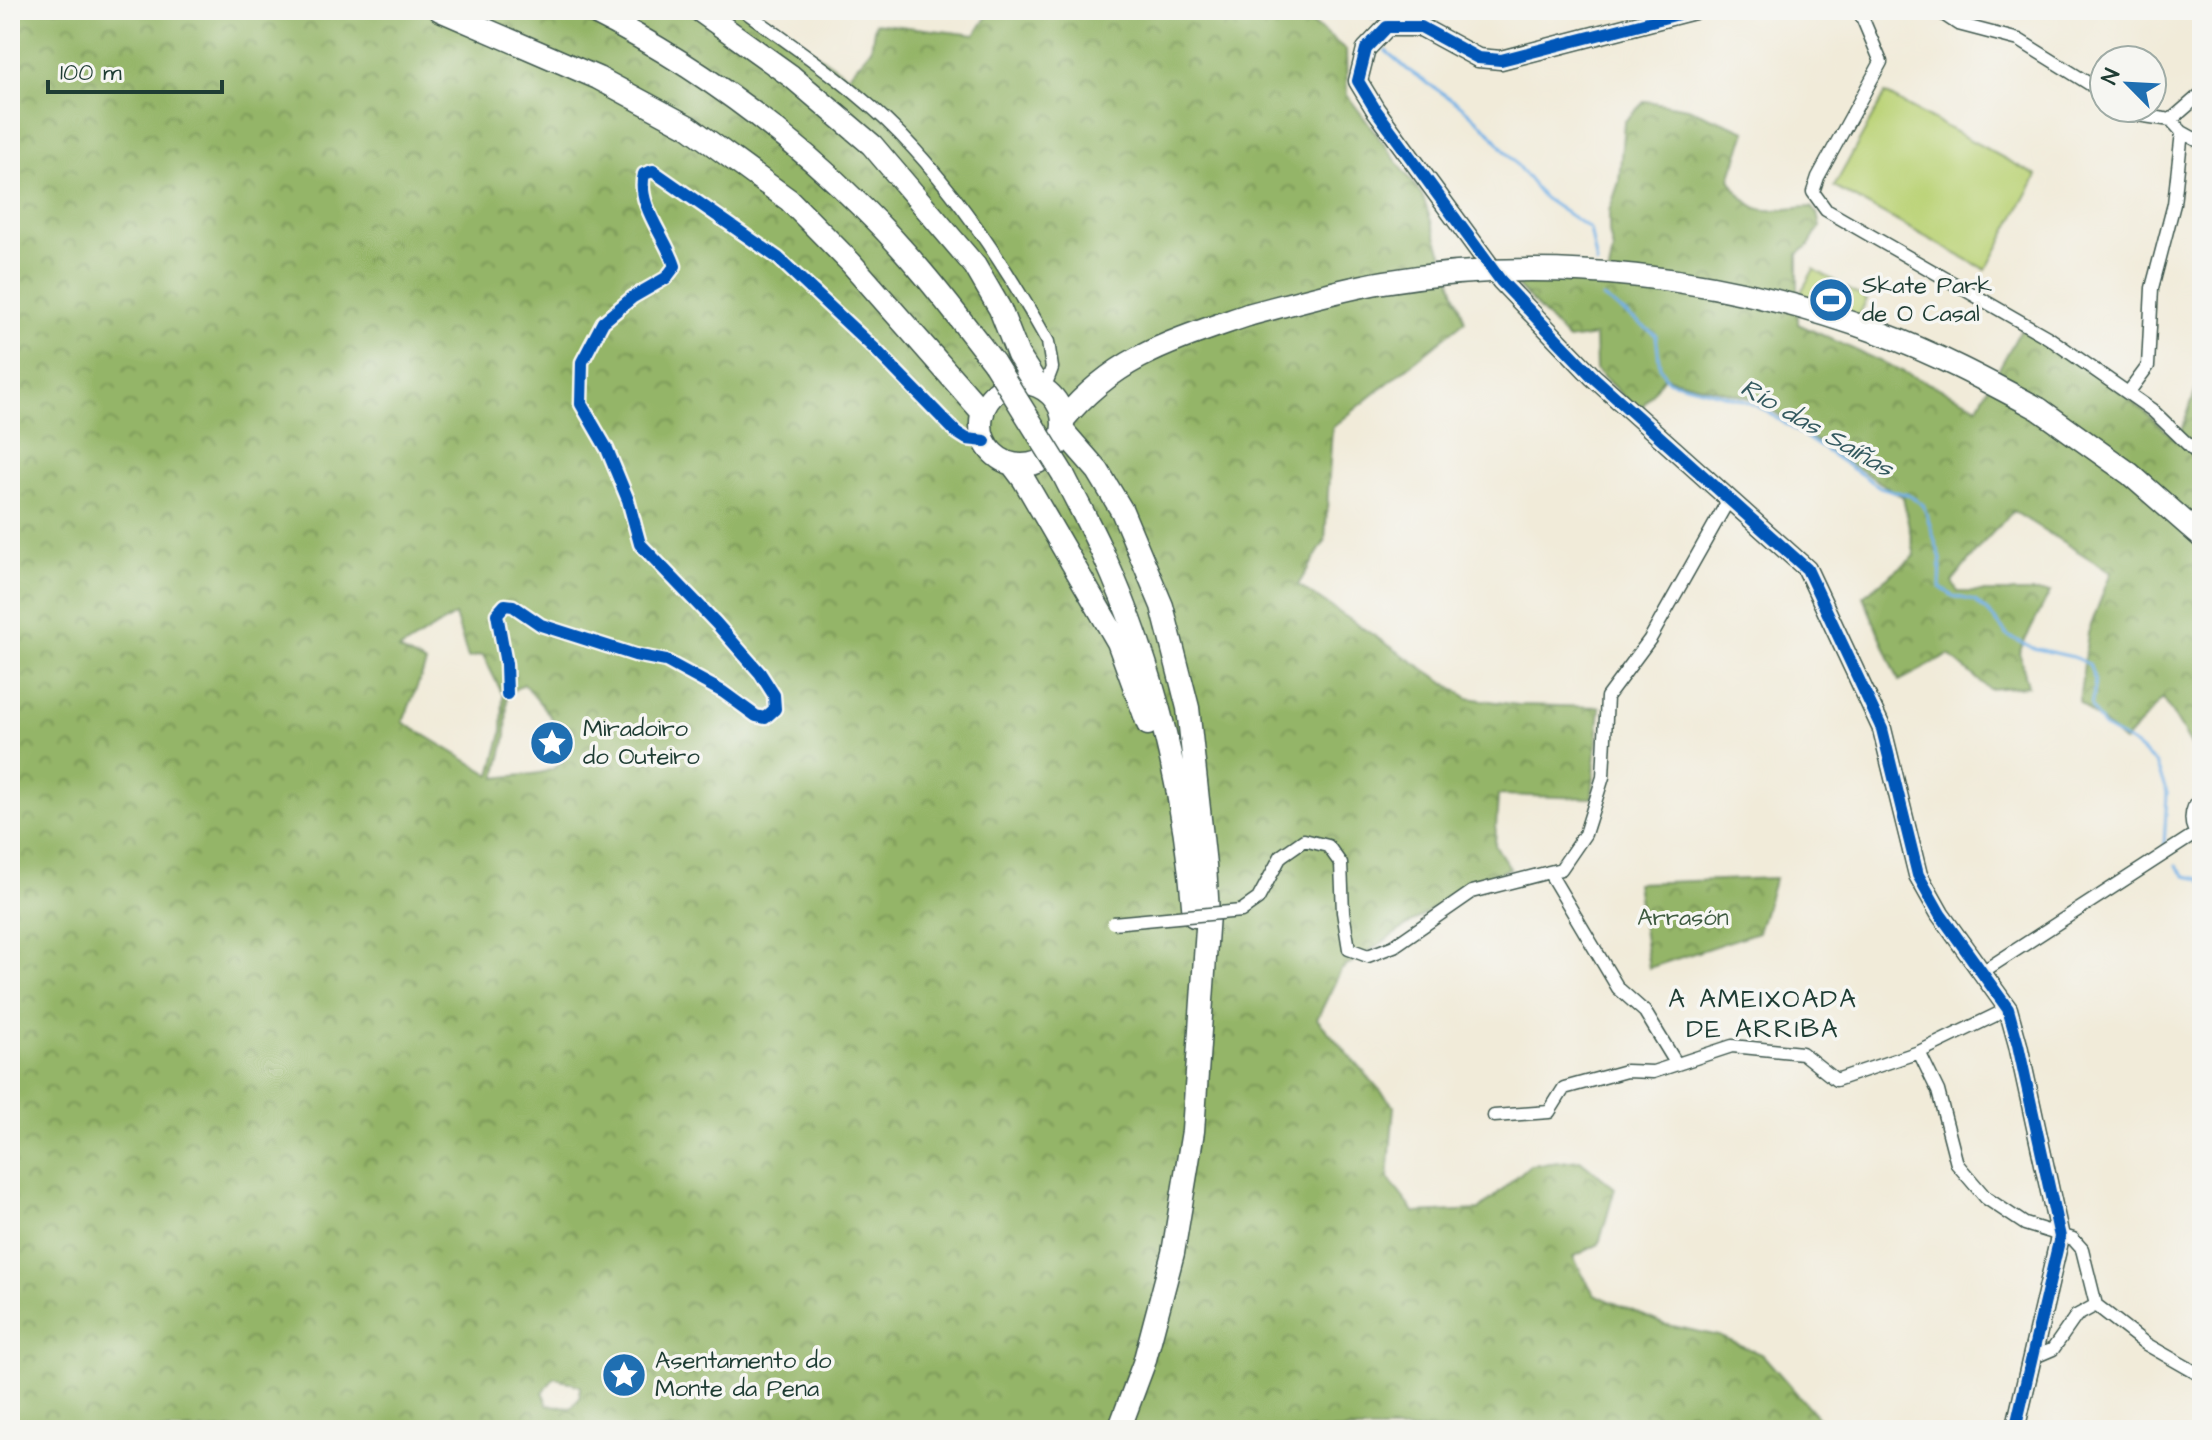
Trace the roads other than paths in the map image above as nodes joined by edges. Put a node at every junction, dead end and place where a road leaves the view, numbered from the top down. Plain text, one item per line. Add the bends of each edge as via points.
1 (440, 10) edge
2 (589, 10) edge
3 (699, 10) edge
4 (743, 10) edge
5 (1694, 10) edge
6 (1859, 10) edge
7 (1937, 10) edge
8 (2088, 83) edge
9 (2202, 93) edge
10 (2168, 120) edge
11 (2171, 120) junction
12 (2182, 132) junction
13 (2202, 143) edge
14 (1098, 382) junction
15 (1045, 390) junction
16 (2128, 393) junction
17 (983, 413) junction
18 (1063, 426) junction
19 (985, 441) junction
20 (2202, 458) edge
21 (1012, 464) junction
22 (1729, 499) junction
23 (2202, 537) edge
24 (507, 694) dead end
25 (2202, 796) edge
26 (2199, 838) edge
27 (1549, 872) junction
28 (1193, 911) junction
29 (1113, 923) dead end
30 (1982, 972) junction
31 (2008, 1009) junction
32 (1201, 1013) junction
33 (1919, 1052) junction
34 (1676, 1063) junction
35 (1494, 1116) dead end
36 (2060, 1237) junction
37 (2096, 1305) junction
38 (2032, 1358) junction
39 (2202, 1376) edge
40 (1119, 1430) edge
41 (2015, 1430) edge

1 - 17 highway via 584,71 689,127 789,200
2 - 28 highway, bridge via 739,102 801,151 866,210 929,279 994,363 1063,474 1105,558 1142,655 1172,762
3 - 15 highway via 791,76 872,145 975,266 1018,355
4 - 15 street via 822,67 899,133 961,204 1048,342 1052,368
5 - 22 street via 1501,60 1478,58 1421,27 1387,27 1366,49 1358,81 1501,281 1593,377
6 - 16 street via 1881,62 1813,192 1826,210 2049,338
7 - 8 street via 1958,24 2019,40
9 - 11 street
10 - 11 street
11 - 12 street
12 - 13 street
12 - 16 street via 2174,204 2152,288 2148,366
14 - 15 highway via 1074,392
14 - 18 highway
14 - 23 highway, bridge via 1150,350 1248,315 1384,282 1505,271 1637,276 1760,296 1881,333 1933,355 2039,409 2130,474
15 - 17 highway via 1025,383 1011,385 998,391
15 - 18 highway via 1060,407
16 - 20 street
17 - 19 highway
18 - 21 highway via 1045,459
18 - 32 highway via 1122,511 1162,606 1188,708 1208,914
19 - 21 highway via 1000,460
19 - 24 street via 956,432 778,258 653,171 644,174 641,184 675,266 603,322 582,362 581,404 607,449 640,544 760,673 774,695 775,709 765,718 756,716 666,661 541,625 505,605 497,614
21 - 28 highway via 1118,642 1155,743
22 - 27 street via 1650,639 1607,697 1603,777 1585,834 1561,869
22 - 30 street via 1807,569 1882,729 1918,875
25 - 26 street via 2191,816
26 - 30 street
27 - 29 street, bridge via 1472,892 1394,946 1368,956 1349,949 1341,864 1328,846 1304,840 1281,856 1258,899 1241,911
27 - 34 street via 1618,988 1645,1012
28 - 32 highway
30 - 31 street
31 - 33 street
31 - 36 street
32 - 40 highway via 1193,1131 1173,1253 1144,1363
33 - 34 street via 1836,1080 1802,1053 1732,1046
33 - 36 street via 1938,1091 1957,1164 1986,1198 2025,1224
34 - 35 street via 1564,1088 1549,1112
36 - 37 street via 2073,1239 2082,1249
36 - 38 street
37 - 38 street via 2076,1316 2053,1349
37 - 39 street via 2146,1344
38 - 41 street

